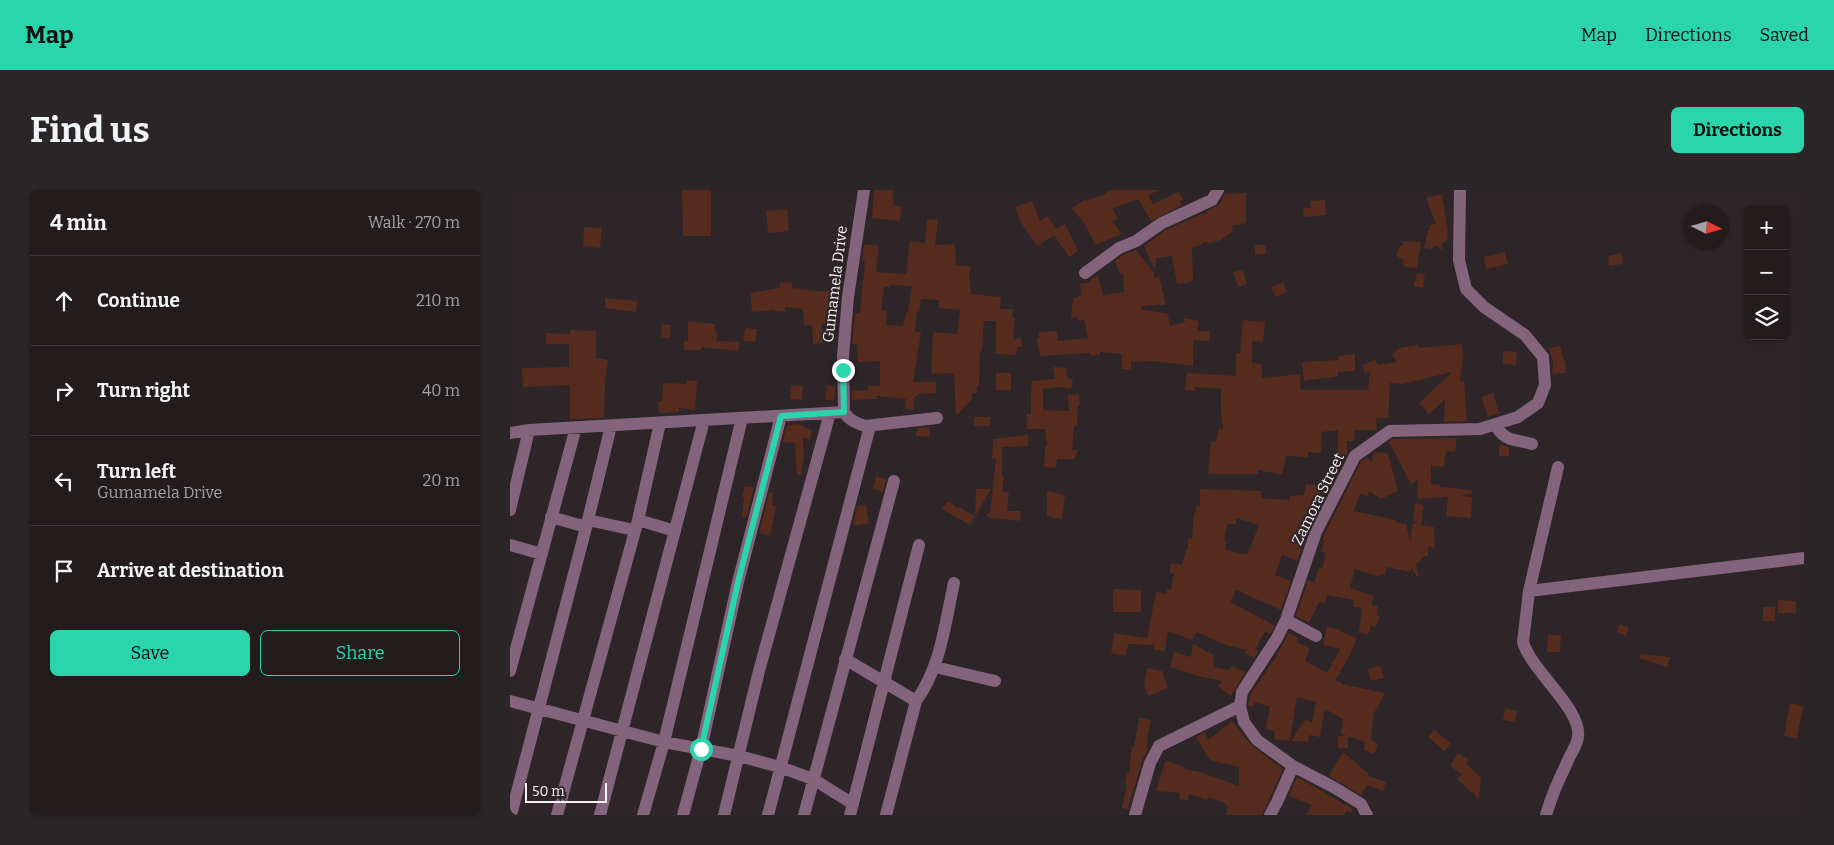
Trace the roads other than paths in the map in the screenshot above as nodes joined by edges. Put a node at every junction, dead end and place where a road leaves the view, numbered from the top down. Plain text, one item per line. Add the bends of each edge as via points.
1 (864, 190) edge
2 (1218, 190) edge
3 (1460, 190) edge
4 (1085, 273) dead end
5 (844, 412) junction
6 (830, 413) junction
7 (781, 416) junction
8 (742, 418) junction
9 (938, 418) dead end
10 (704, 420) junction
11 (660, 423) junction
12 (1496, 424) junction
13 (611, 426) junction
14 (870, 426) junction
15 (576, 428) junction
16 (529, 430) junction
17 (510, 433) edge
18 (1532, 444) dead end
19 (1558, 467) dead end
20 (894, 481) dead end
21 (510, 510) edge
22 (551, 517) junction
23 (587, 524) junction
24 (636, 525) junction
25 (675, 531) junction
26 (510, 545) edge
27 (919, 545) dead end
28 (542, 554) junction
29 (1804, 558) edge
30 (954, 583) dead end
31 (1528, 591) junction
32 (1286, 620) junction
33 (1316, 636) dead end
34 (845, 659) junction
35 (935, 667) junction
36 (510, 671) edge
37 (995, 681) dead end
38 (884, 682) junction
39 (510, 701) edge
40 (916, 701) junction
41 (1240, 706) junction
42 (538, 709) junction
43 (583, 722) junction
44 (623, 731) junction
45 (664, 742) junction
46 (701, 749) junction
47 (739, 756) junction
48 (1293, 766) junction
49 (780, 767) junction
50 (813, 779) junction
51 (852, 810) edge
52 (1362, 811) edge
53 (511, 815) edge
54 (556, 815) edge
55 (600, 815) edge
56 (643, 815) edge
57 (683, 815) edge
58 (724, 815) edge
59 (768, 815) edge
60 (804, 815) edge
61 (886, 815) edge
62 (1135, 815) edge
63 (1270, 815) edge
64 (1546, 815) edge

1 - 5 street, Gumamela Drive via 847,307 843,356
2 - 4 street via 1212,200 1124,245
3 - 12 street, Zamora Street via 1459,260 1466,289 1484,307 1525,335 1542,357 1545,385 1538,403 1518,417
5 - 6 street
5 - 14 street via 856,424
6 - 7 street
6 - 47 street
7 - 8 street
7 - 46 street via 738,582
8 - 10 street
8 - 45 street
9 - 14 street
10 - 11 street
10 - 25 street
11 - 13 street
11 - 24 street
12 - 18 street via 1505,438
12 - 32 street, Zamora Street via 1480,429 1390,431 1355,456 1316,532
13 - 15 street
13 - 23 street
14 - 49 street
15 - 16 street
15 - 22 street
16 - 17 street
16 - 21 street
19 - 31 street
20 - 34 street
22 - 23 street
22 - 28 street
23 - 24 street
23 - 42 street
24 - 25 street
24 - 43 street
25 - 44 street
26 - 28 street
27 - 38 street
28 - 36 street
29 - 31 street
30 - 35 street
31 - 64 street via 1525,650 1578,725 1578,738
32 - 33 street
32 - 41 street, Zamora Street via 1242,692
34 - 38 street
34 - 50 street
35 - 37 street
35 - 40 street
38 - 40 street
38 - 51 street
39 - 42 street
40 - 61 street
41 - 48 street via 1244,722 1257,740
41 - 62 street via 1159,746 1150,763
42 - 43 street
42 - 53 street
43 - 44 street
43 - 54 street
44 - 45 street
44 - 55 street
45 - 46 street
45 - 56 street
46 - 47 street
46 - 57 street
47 - 49 street
47 - 58 street
48 - 52 street via 1335,788
48 - 63 street
49 - 50 street
49 - 59 street
50 - 51 street
50 - 60 street

